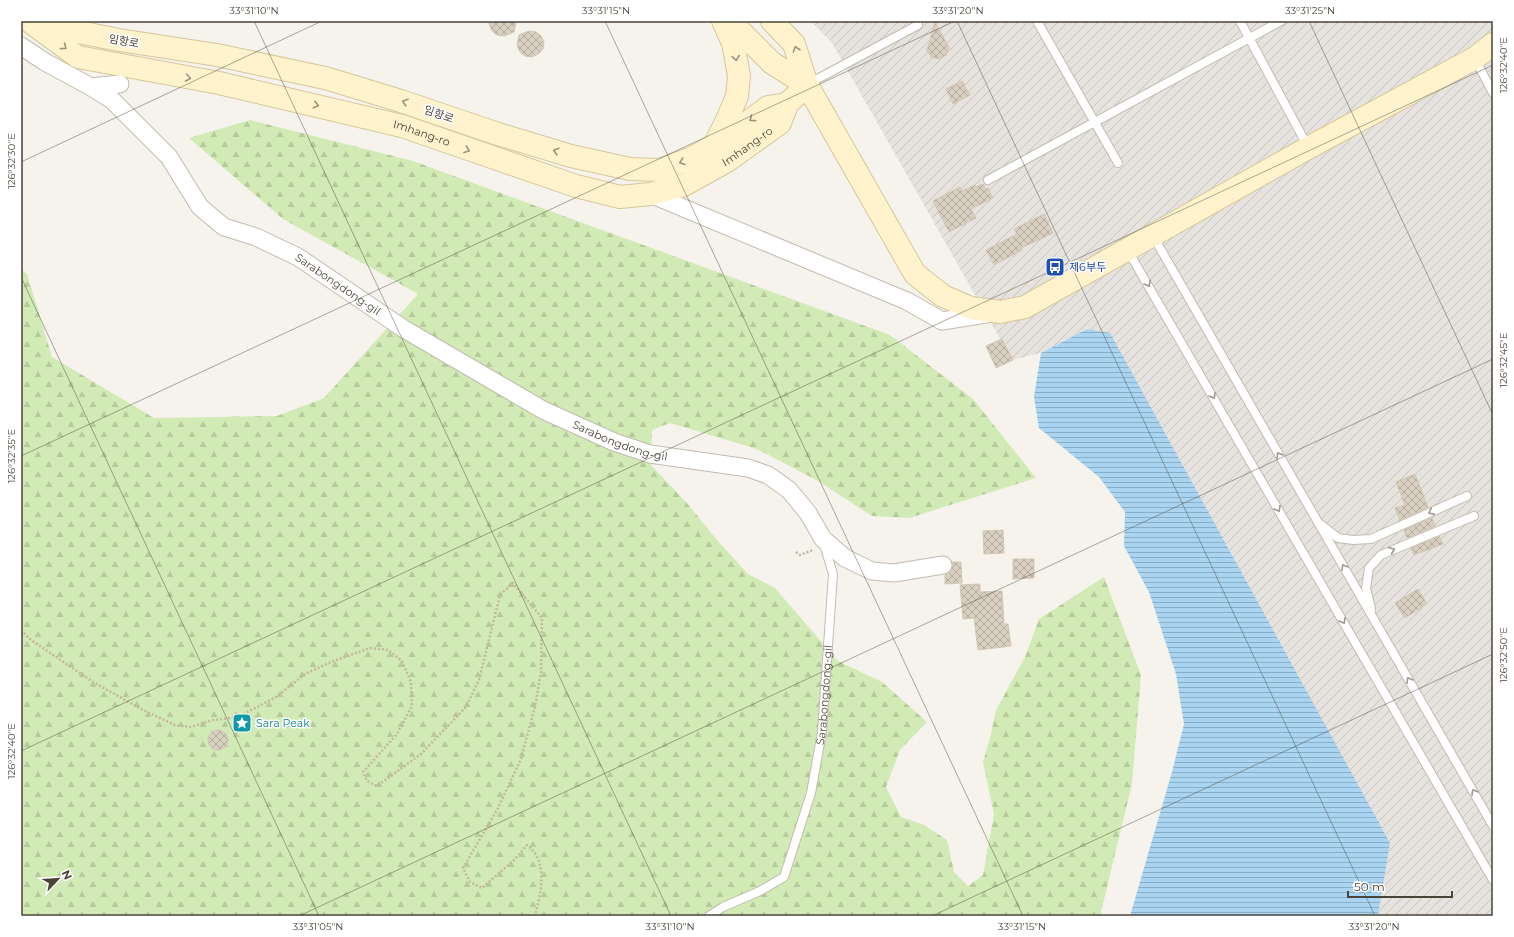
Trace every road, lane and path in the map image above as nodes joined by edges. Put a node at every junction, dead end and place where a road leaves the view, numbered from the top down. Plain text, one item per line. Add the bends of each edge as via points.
1 (723, 21) edge
2 (730, 21) edge
3 (772, 21) edge
4 (1037, 21) edge
5 (1240, 21) edge
6 (1281, 21) edge
7 (31, 22) edge
8 (918, 25) dead end
9 (1249, 38) junction
10 (1493, 44) edge
11 (21, 46) edge
12 (1484, 56) edge
13 (120, 84) dead end
14 (807, 85) junction
15 (92, 87) junction
16 (1493, 93) edge
17 (787, 104) junction
18 (1095, 122) junction
19 (714, 146) junction
20 (1308, 148) junction
21 (1118, 162) dead end
22 (988, 180) dead end
23 (650, 194) junction
24 (1153, 236) junction
25 (1128, 250) junction
26 (1000, 312) junction
27 (1467, 496) dead end
28 (1474, 516) dead end
29 (1317, 522) junction
30 (824, 542) junction
31 (796, 552) dead end
32 (943, 566) dead end
33 (1373, 618) junction
34 (21, 630) edge
35 (1493, 826) edge
36 (1493, 880) edge
37 (534, 916) edge
38 (709, 916) edge

1 -> 19 main road via 733,43 739,76 736,96
2 - 14 main road via 772,63
14 -> 3 main road via 794,44
4 - 18 lane
5 - 9 lane
6 - 9 lane
19 -> 7 main road, 임항로 via 692,158 660,170 630,169 571,156 325,78
7 -> 23 main road, Imhang-ro via 78,57 219,83 402,126 576,186 620,197
8 - 14 lane
9 - 18 lane
9 - 20 lane
10 - 12 main road
11 - 15 street, Sarabongdong-gil
12 - 16 lane
12 - 20 main road
13 - 15 street
14 - 17 main road, Imhang-ro
14 - 26 main road via 915,274 943,296 971,308
15 - 30 street, Sarabongdong-gil via 112,100 170,157 200,207 224,227 256,237 298,257 404,330 543,410 614,442 650,454 748,468 768,475 789,490 808,512
17 -> 19 main road, Imhang-ro via 768,108
17 - 23 main road, Imhang-ro via 780,123 727,161 684,185
18 - 21 lane
18 - 22 lane
20 - 24 main road
23 - 26 street via 906,301 942,321
24 - 25 main road
29 -> 24 lane
25 - 26 main road via 1025,307
25 -> 36 lane
27 -> 29 lane via 1371,539 1338,538
33 -> 28 lane via 1366,588 1369,568 1381,555
33 -> 29 lane
30 - 31 path via 800,555
30 - 32 street via 846,558 872,571 894,573
30 - 38 lane, Sarabongdong-gil via 833,574 822,732 811,793 784,877
35 -> 33 lane
34 - 37 path via 31,640 94,682 143,710 174,725 191,727 213,720 238,717 276,697 305,674 330,662 370,648 388,650 402,660 412,682 412,706 397,734 363,772 367,781 377,786 421,754 466,707 479,680 500,595 513,583 542,618 541,672 522,759 463,868 470,882 482,888 527,845 534,850 540,863 542,878

